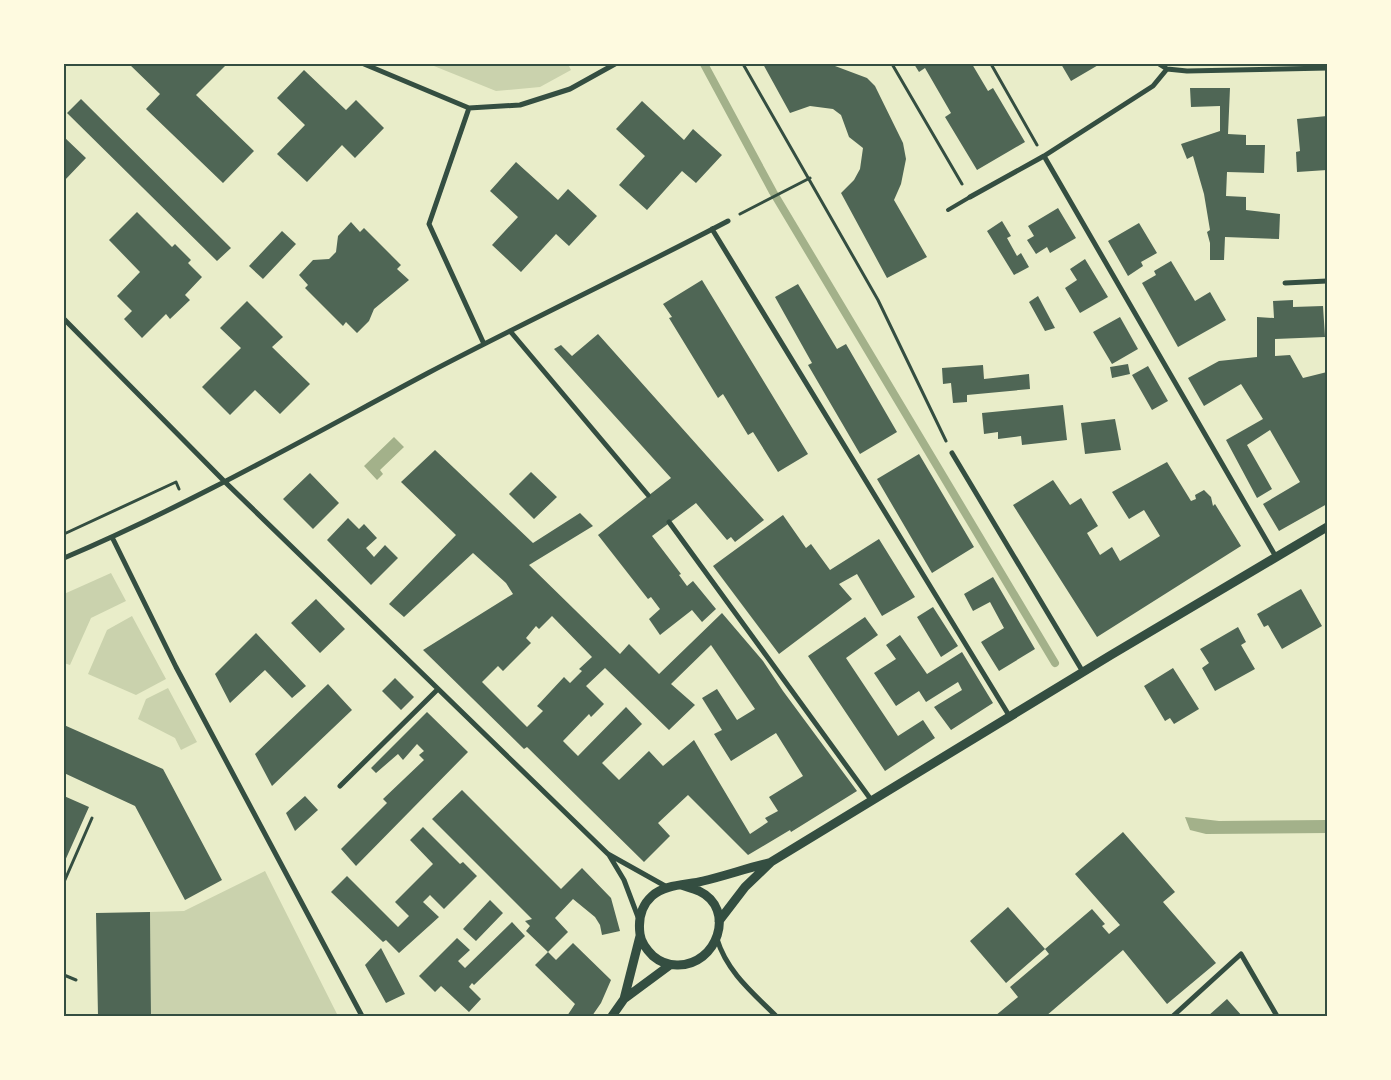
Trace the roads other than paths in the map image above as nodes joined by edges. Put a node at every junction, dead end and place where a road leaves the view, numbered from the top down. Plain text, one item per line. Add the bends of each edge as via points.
1 (364, 64) edge
2 (615, 64) edge
3 (1159, 64) edge
4 (1327, 68) edge
5 (1167, 69) junction
6 (469, 108) junction
7 (1044, 156) junction
8 (970, 197) joint
9 (948, 210) dead end
10 (728, 221) road end
11 (712, 229) junction
12 (1327, 281) edge
13 (1285, 284) dead end
14 (64, 319) edge
15 (510, 331) junction
16 (484, 344) junction
17 (952, 453) road end
18 (224, 481) junction
19 (648, 495) dead end
20 (669, 522) dead end
21 (1327, 527) edge
22 (112, 537) junction
23 (64, 558) edge
24 (1276, 558) junction
25 (1083, 672) junction
26 (437, 690) junction
27 (1010, 717) junction
28 (340, 786) dead end
29 (872, 801) junction
30 (608, 854) junction
31 (771, 862) junction
32 (681, 886) junction
33 (667, 887) junction
34 (639, 919) junction
35 (719, 921) junction
36 (640, 936) junction
37 (717, 939) junction
38 (670, 965) junction
39 (624, 999) junction
40 (362, 1016) edge
41 (612, 1016) edge
42 (776, 1016) edge
43 (1173, 1016) edge
44 (1277, 1016) edge

1 - 6 street
2 - 6 street via 570,89 520,105
3 - 5 street
4 - 5 street
5 - 7 street via 1153,86
6 - 16 street via 429,224
7 - 8 street
7 - 24 street
8 - 9 lane
10 - 11 street
11 - 15 street
11 - 27 street
12 - 13 street
14 - 18 street
15 - 16 street
15 - 19 street
16 - 18 street
17 - 25 street
18 - 22 street
18 - 26 street
20 - 29 street
21 - 24 street
22 - 23 street
22 - 40 street via 176,667
24 - 25 street
25 - 27 street
26 - 28 street
26 - 30 street
27 - 29 street
29 - 31 street
30 - 33 street
30 - 34 street via 624,880
31 - 32 street
31 - 35 street via 745,887
32 - 33 street
32 - 35 street via 701,892 715,908
33 - 34 street via 653,895
34 - 36 street
35 - 37 street
36 - 38 street via 646,949
36 - 39 street
37 - 38 street via 699,960 686,965
37 - 42 street via 733,973
38 - 39 street
39 - 41 street
43 - 44 street via 1241,954

